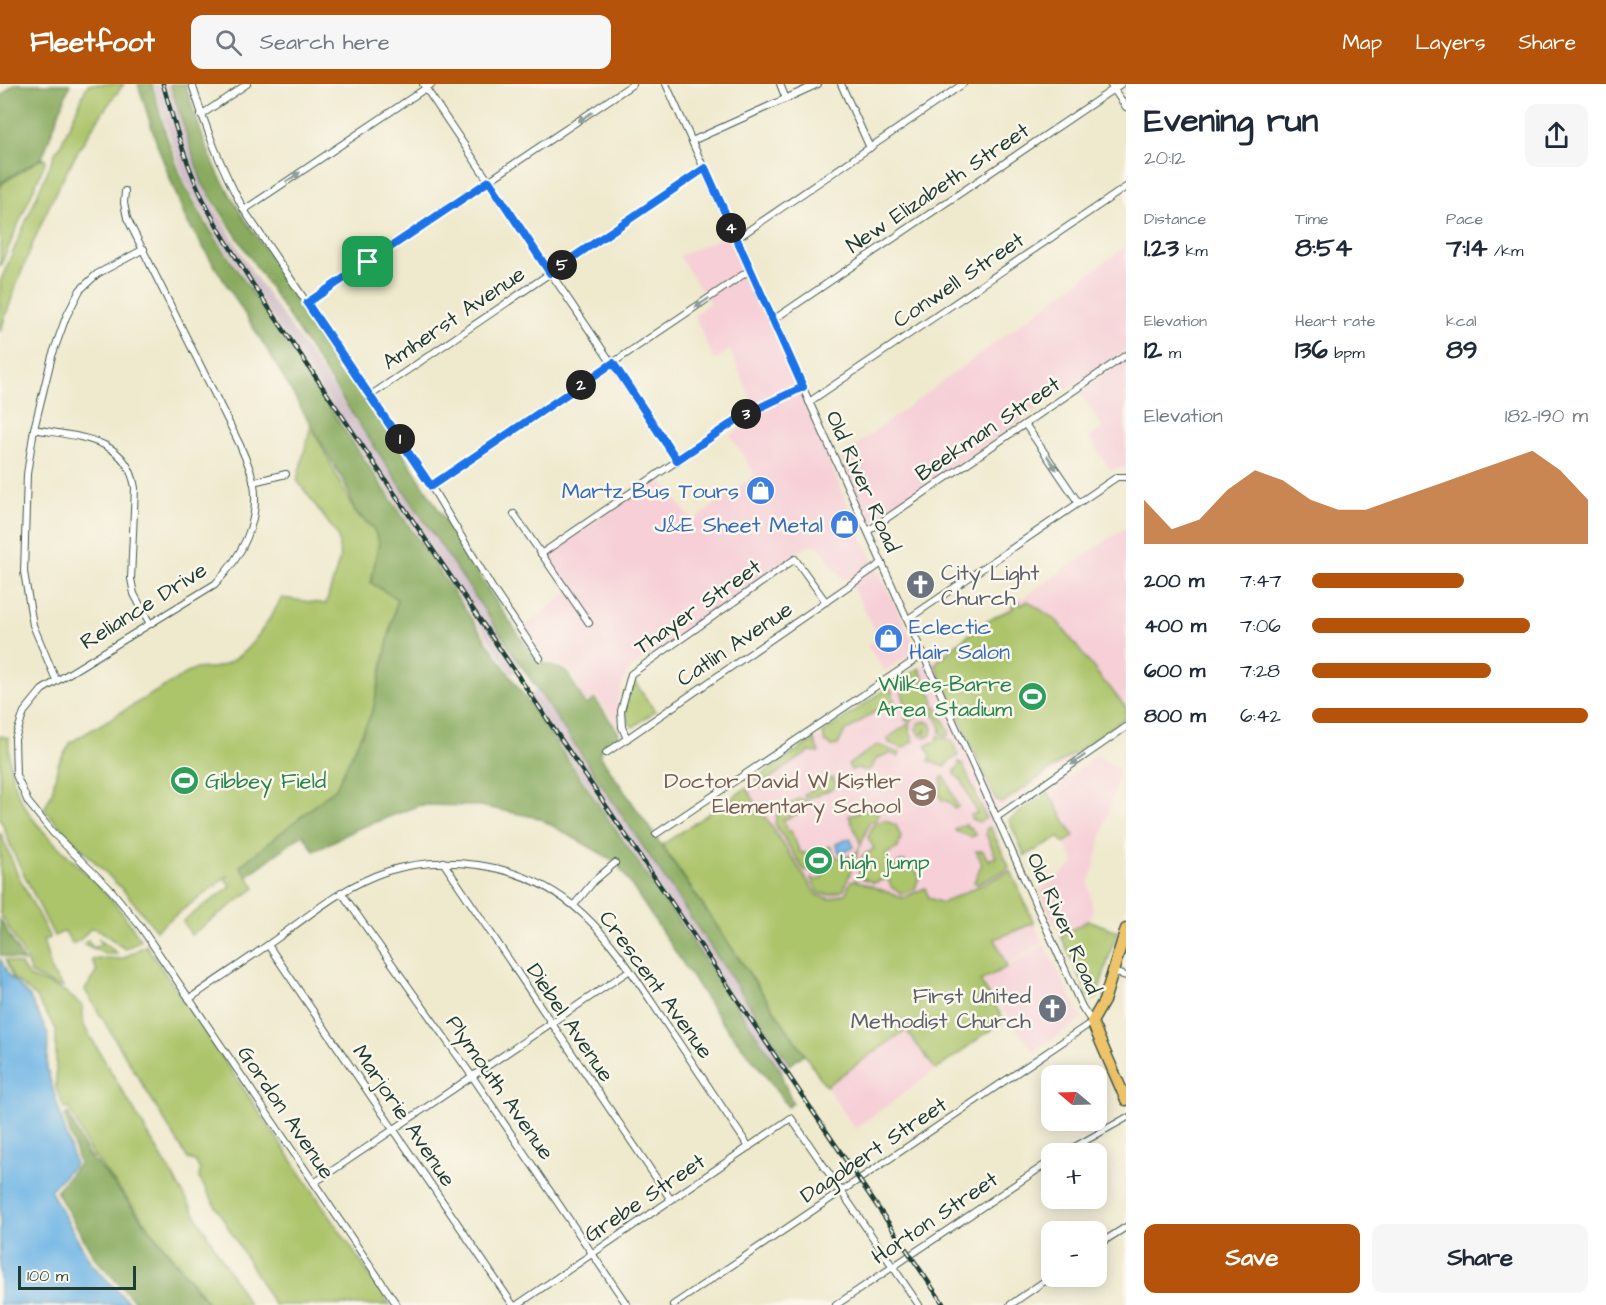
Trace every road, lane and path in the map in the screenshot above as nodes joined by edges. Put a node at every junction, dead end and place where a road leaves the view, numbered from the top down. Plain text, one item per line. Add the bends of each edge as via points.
1 (192, 84) edge
2 (247, 84) edge
3 (432, 84) edge
4 (633, 84) edge
5 (666, 84) edge
6 (780, 84) edge
7 (818, 84) edge
8 (841, 84) edge
9 (963, 84) edge
10 (1121, 84) edge
11 (424, 86) edge
12 (1112, 86) edge
13 (786, 99) junction
14 (1126, 107) edge
15 (201, 115) junction
16 (692, 141) junction
17 (870, 148) junction
18 (705, 168) junction
19 (489, 181) junction
20 (1126, 187) edge
21 (125, 191) dead end
22 (244, 210) junction
23 (736, 239) junction
24 (144, 249) junction
25 (750, 270) junction
26 (550, 273) junction
27 (307, 303) junction
28 (773, 320) junction
29 (1126, 355) edge
30 (613, 363) junction
31 (803, 387) junction
32 (371, 395) junction
33 (809, 402) junction
34 (1025, 424) junction
35 (34, 429) junction
36 (677, 460) junction
37 (286, 474) dead end
38 (1126, 477) edge
39 (254, 482) junction
40 (431, 486) junction
41 (1078, 502) junction
42 (514, 514) dead end
43 (867, 531) junction
44 (541, 554) junction
45 (882, 563) junction
46 (826, 602) junction
47 (908, 619) junction
48 (589, 623) dead end
49 (150, 624) junction
50 (924, 654) junction
51 (540, 658) dead end
52 (56, 680) junction
53 (1126, 727) edge
54 (627, 739) junction
55 (606, 753) dead end
56 (997, 817) junction
57 (656, 834) dead end
58 (442, 862) junction
59 (615, 863) dead end
60 (341, 892) junction
61 (574, 904) junction
62 (1126, 929) edge
63 (149, 938) joint
64 (268, 945) junction
65 (630, 970) junction
66 (1113, 972) junction
67 (1126, 976) edge
68 (189, 999) junction
69 (1092, 1022) junction
70 (550, 1023) junction
71 (472, 1076) junction
72 (1126, 1100) edge
73 (1126, 1118) edge
74 (394, 1130) junction
75 (1082, 1143) edge
76 (749, 1147) junction
77 (1041, 1167) edge
78 (314, 1183) junction
79 (842, 1192) junction
80 (671, 1200) junction
81 (1126, 1227) edge
82 (1107, 1239) edge
83 (593, 1253) junction
84 (893, 1266) junction
85 (1041, 1284) edge
86 (397, 1305) edge
87 (515, 1305) edge
88 (627, 1305) edge
89 (673, 1305) edge
90 (836, 1305) edge
91 (919, 1305) edge
92 (1010, 1305) edge

1 - 15 street
2 - 15 street
3 - 11 street
4 -> 19 street
5 - 16 street, Old River Road
6 - 13 street
7 - 13 street
8 - 17 street
9 - 17 street
10 - 12 street, New Elizabeth Street
11 - 19 street
22 -> 11 street
12 - 14 street
12 - 28 street, New Elizabeth Street
13 - 16 street
15 - 22 street via 223,171
16 - 18 street, Old River Road
17 - 23 street
18 - 23 street, Old River Road
18 - 26 street, Amherst Avenue
19 - 26 street
19 - 27 street
20 - 33 street, Conwell Street
21 - 24 street, Reliance Drive via 127,218
22 - 27 street
23 - 25 street, Old River Road
24 - 35 street via 97,274 80,290 52,356
24 - 39 street, Reliance Drive via 240,445
25 - 28 street, Old River Road
25 -> 30 street
26 - 30 street
26 - 32 street, Amherst Avenue
27 - 32 street
28 - 31 street, Old River Road
29 - 34 street, Beekman Street
30 - 36 street
30 - 40 street
31 - 33 street, Old River Road
31 - 36 street via 744,415
32 - 40 street
33 - 43 street, Old River Road
34 -> 41 street
34 - 43 street, Beekman Street
35 - 49 street via 99,441 127,464 135,488 131,579 134,594
35 - 52 street via 27,474 24,572 33,625
36 - 44 street
37 - 39 street
38 - 41 street via 1117,477
39 - 49 street, Reliance Drive via 254,512 235,562 215,584
40 - 51 street
41 - 47 street
42 - 44 street
43 - 45 street, Old River Road
44 - 48 street
45 - 46 street, Catlin Avenue
45 - 47 street, Old River Road
46 - 54 street, Catlin Avenue
46 - 54 street, Thayer Street via 795,559 632,674 621,711
47 - 50 street, Old River Road
49 - 52 street, Reliance Drive
50 - 56 street, Old River Road
50 - 57 street
52 - 63 street, Reliance Drive via 42,690 18,725 14,751 19,785 41,820 111,890
53 -> 56 street
54 - 55 street, Catlin Avenue
56 - 69 street, Old River Road
58 - 60 street, Crescent Avenue via 387,871
58 - 61 street, Crescent Avenue via 491,867 521,875
58 - 70 street, Diebel Avenue
59 - 61 street
60 - 64 street, Crescent Avenue
60 - 71 street, Plymouth Avenue
61 - 65 street, Crescent Avenue
62 - 66 main road
63 - 68 street, Gordon Avenue
64 - 68 street, Crescent Avenue
64 - 74 street, Marjorie Avenue
65 - 70 street
65 - 76 street, Crescent Avenue
66 - 67 street
66 - 69 main road
68 - 78 street, Gordon Avenue
69 - 72 main road
69 - 79 street, Dagobert Street
70 - 71 street
70 - 80 street, Diebel Avenue
71 - 74 street
71 - 83 street, Plymouth Avenue
73 - 75 street
74 - 78 street
74 - 87 street, Marjorie Avenue
76 - 79 street, Grebe Street via 791,1118
76 - 80 street, Grebe Street
77 - 84 street, Horton Street
78 - 86 street, Gordon Avenue
79 - 84 street
79 - 89 street, Dagobert Street
80 - 83 street, Grebe Street
81 - 82 street
83 - 87 street, Grebe Street
83 - 88 street, Plymouth Avenue
84 - 90 street, Horton Street
84 - 91 street
85 - 92 street

